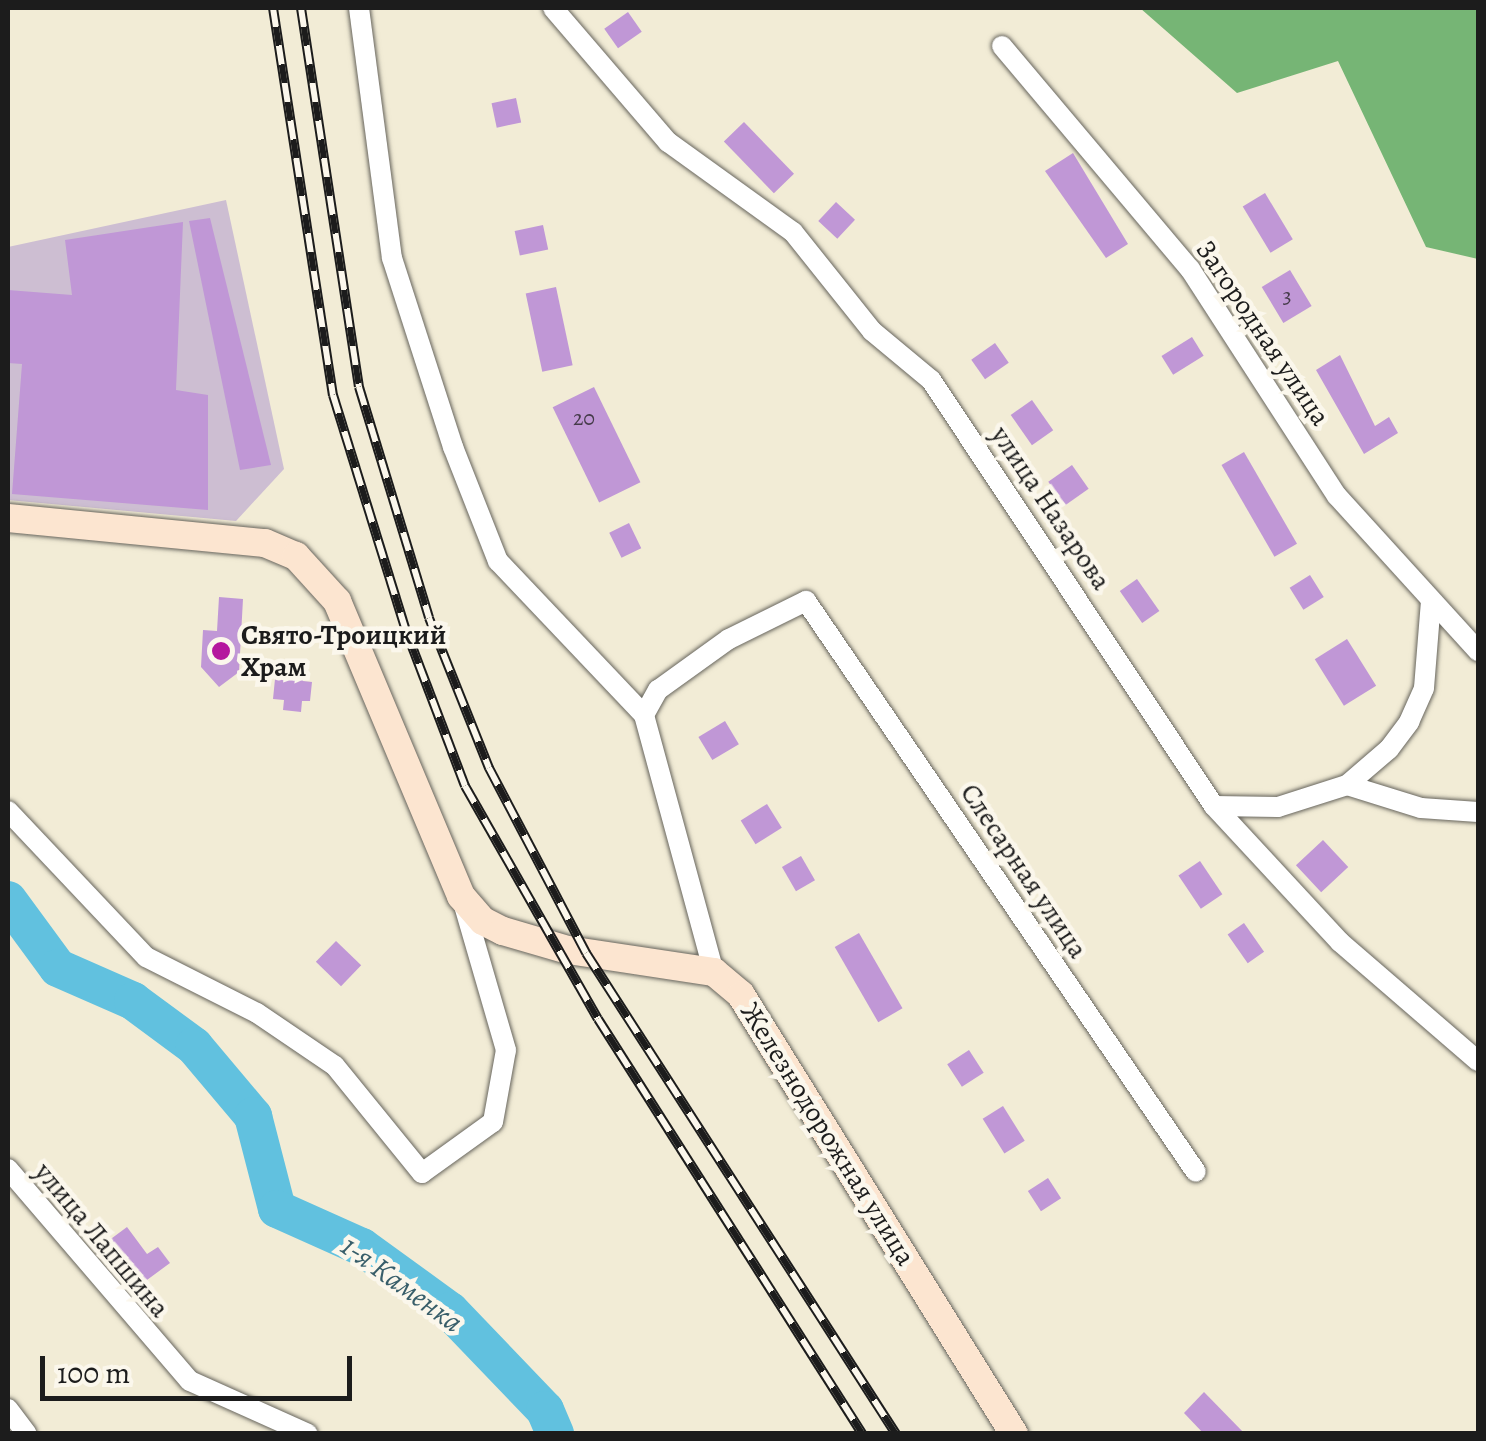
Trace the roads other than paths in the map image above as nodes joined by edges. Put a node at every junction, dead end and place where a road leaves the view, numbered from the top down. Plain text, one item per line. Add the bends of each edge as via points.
1 (359, 8) edge
2 (553, 8) edge
3 (1002, 46) dead end
4 (8, 518) edge
5 (1431, 601) junction
6 (1478, 651) edge
7 (644, 715) junction
8 (1347, 784) junction
9 (1214, 806) junction
10 (8, 811) edge
11 (1478, 812) edge
12 (462, 896) junction
13 (714, 972) junction
14 (1478, 1062) edge
15 (8, 1169) edge
16 (1196, 1172) dead end
17 (8, 1409) edge
18 (27, 1434) edge
19 (308, 1434) edge
20 (1014, 1434) edge

1 - 7 street, Железнодорожная улица via 392,258 498,561
2 - 9 street, улица Назарова via 668,142 793,232 872,331 932,380
3 - 5 street, Загородная улица via 1190,269 1337,496
4 - 12 street via 265,543 296,556 337,602
5 - 6 street, Загородная улица
5 - 8 street via 1424,688 1409,722 1390,749
7 - 13 street, Железнодорожная улица
7 - 16 street, Слесарная улица via 658,690 729,639 806,601
8 - 9 street via 1278,807
8 - 11 street via 1420,808
9 - 14 street, улица Назарова via 1340,942
10 - 12 street via 146,957 257,1013 335,1066 422,1173 493,1122 506,1050
12 - 13 street via 482,921 503,931 568,950
13 - 20 street, Железнодорожная улица via 741,995
15 - 19 street, улица Лапшина via 190,1381
17 - 18 street

